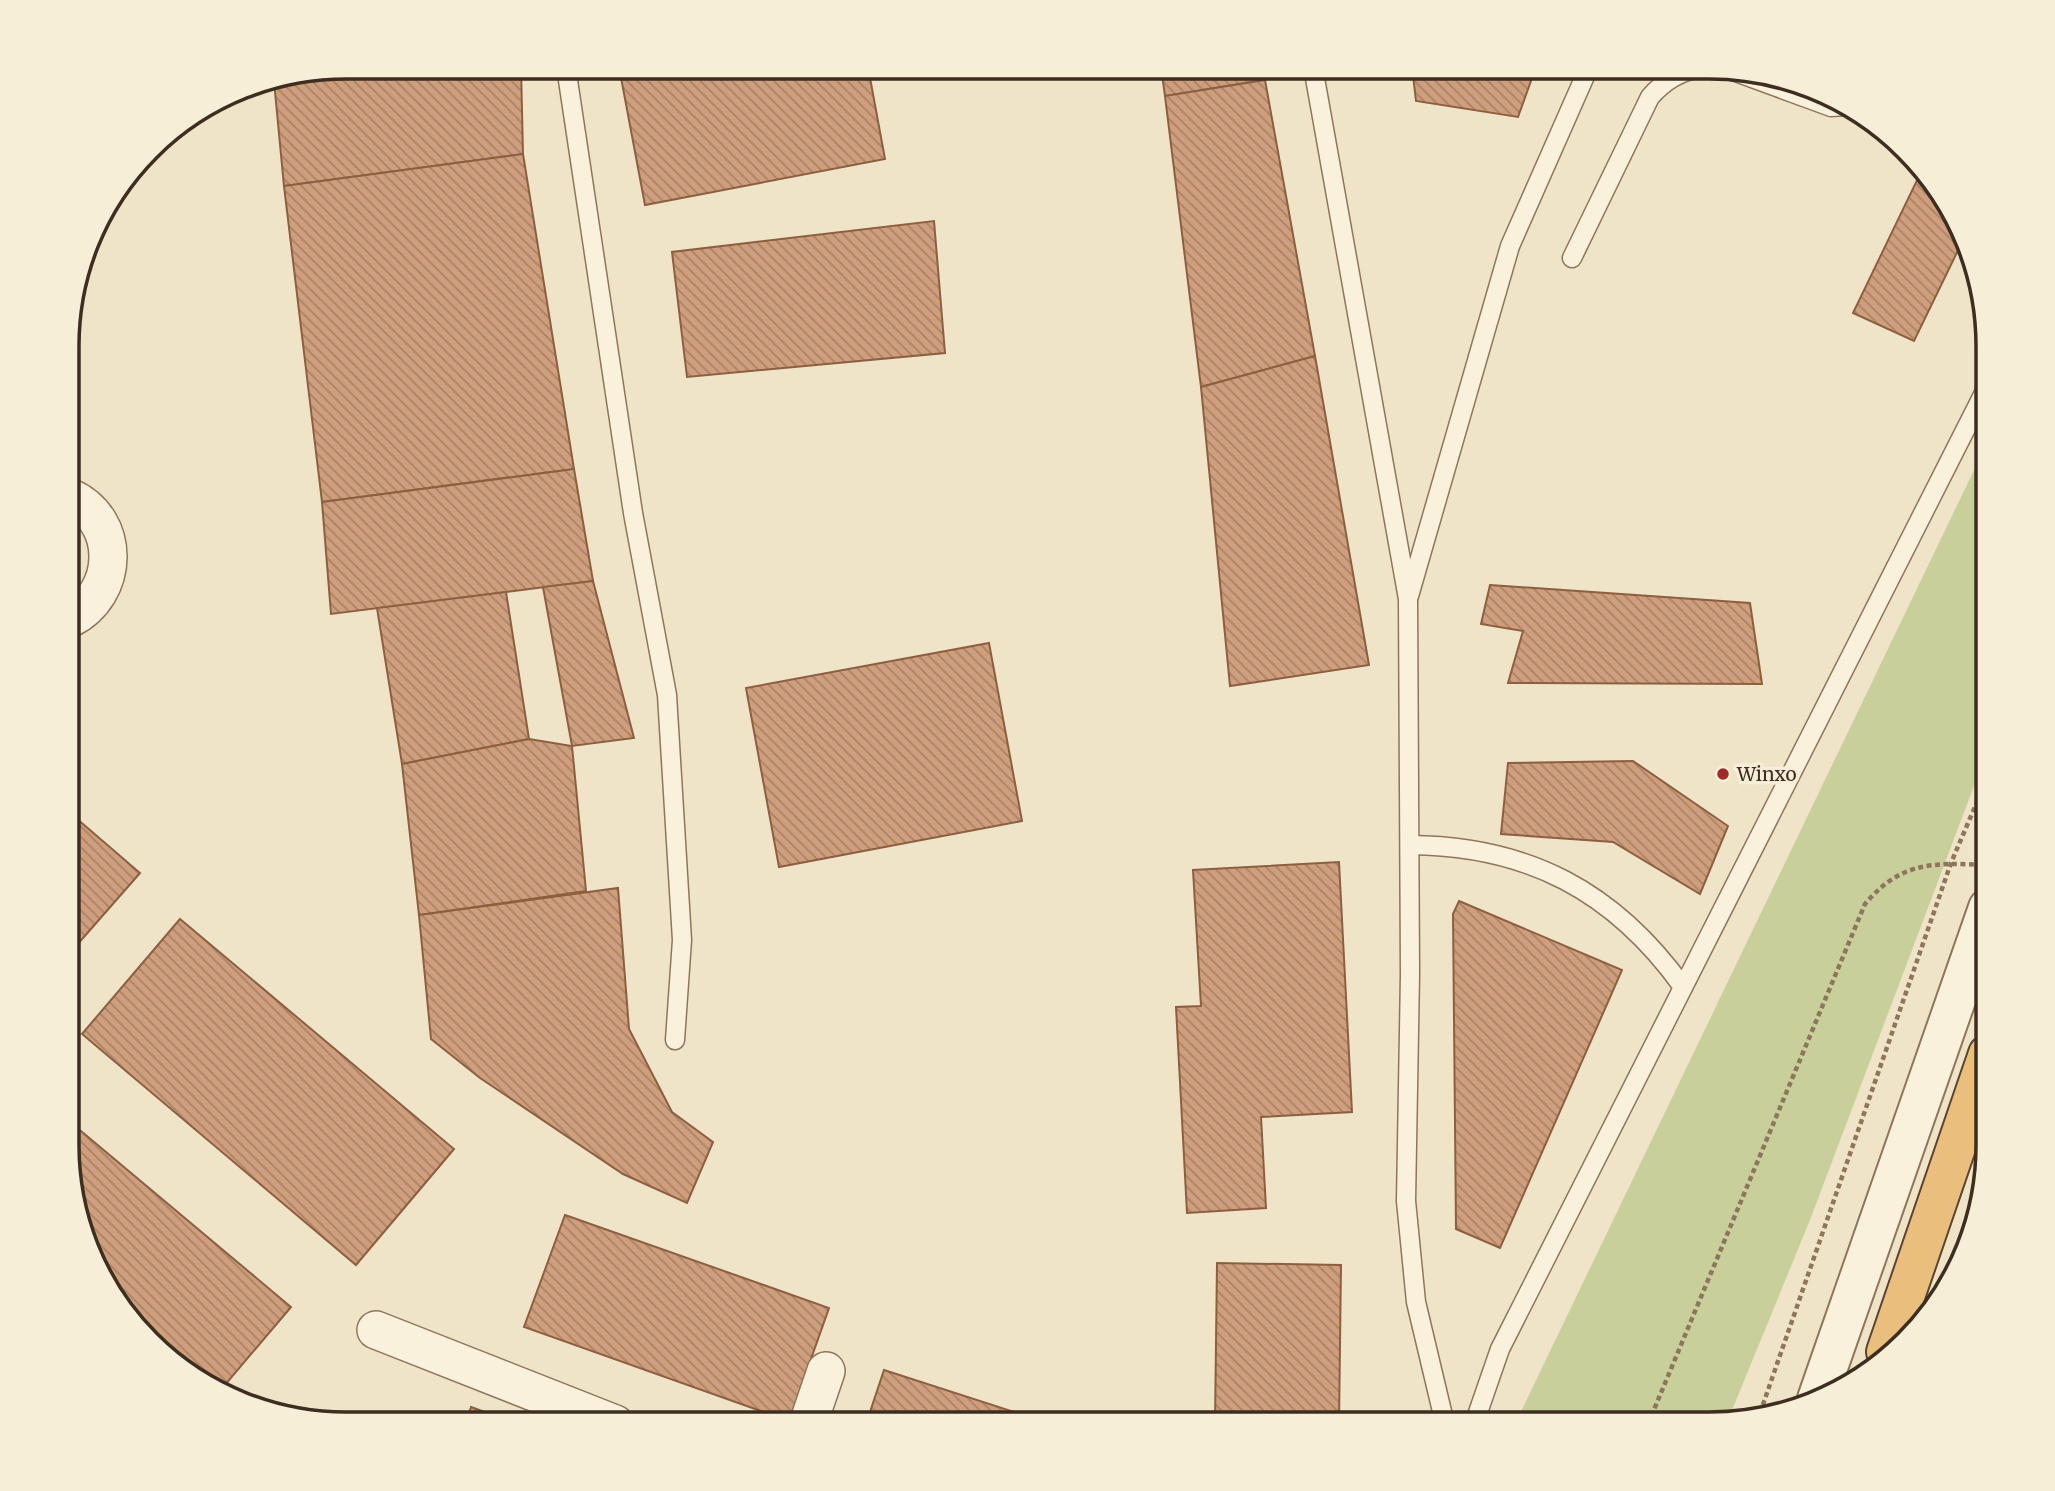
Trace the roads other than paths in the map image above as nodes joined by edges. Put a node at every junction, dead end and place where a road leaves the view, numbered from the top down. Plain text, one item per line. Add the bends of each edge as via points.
1 (568, 79) edge
2 (1315, 79) edge
3 (1584, 79) edge
4 (1669, 79) edge
5 (1778, 88) edge
6 (1830, 107) edge
7 (1572, 258) dead end
8 (1976, 409) edge
9 (79, 504) edge
10 (1408, 599) junction
11 (79, 612) edge
12 (1410, 845) junction
13 (1976, 943) edge
14 (1684, 987) junction
15 (675, 1040) dead end
16 (1976, 1089) edge
17 (376, 1330) dead end
18 (1889, 1342) edge
19 (826, 1371) dead end
20 (1822, 1388) edge
21 (584, 1412) edge
22 (812, 1412) edge
23 (1442, 1412) edge
24 (1478, 1412) edge

1 - 15 lane via 633,513 667,695 682,940
2 - 10 lane
3 - 10 lane via 1510,246
4 - 7 lane via 1650,97
5 - 6 lane
8 - 14 lane
9 - 11 street via 103,530 108,568 103,586
10 - 12 lane
12 - 14 lane via 1481,850 1549,871 1611,908 1663,958
12 - 23 lane via 1406,1201 1416,1302
13 - 20 street
14 - 24 lane via 1500,1349
16 - 18 highway
17 - 21 street
19 - 22 street

